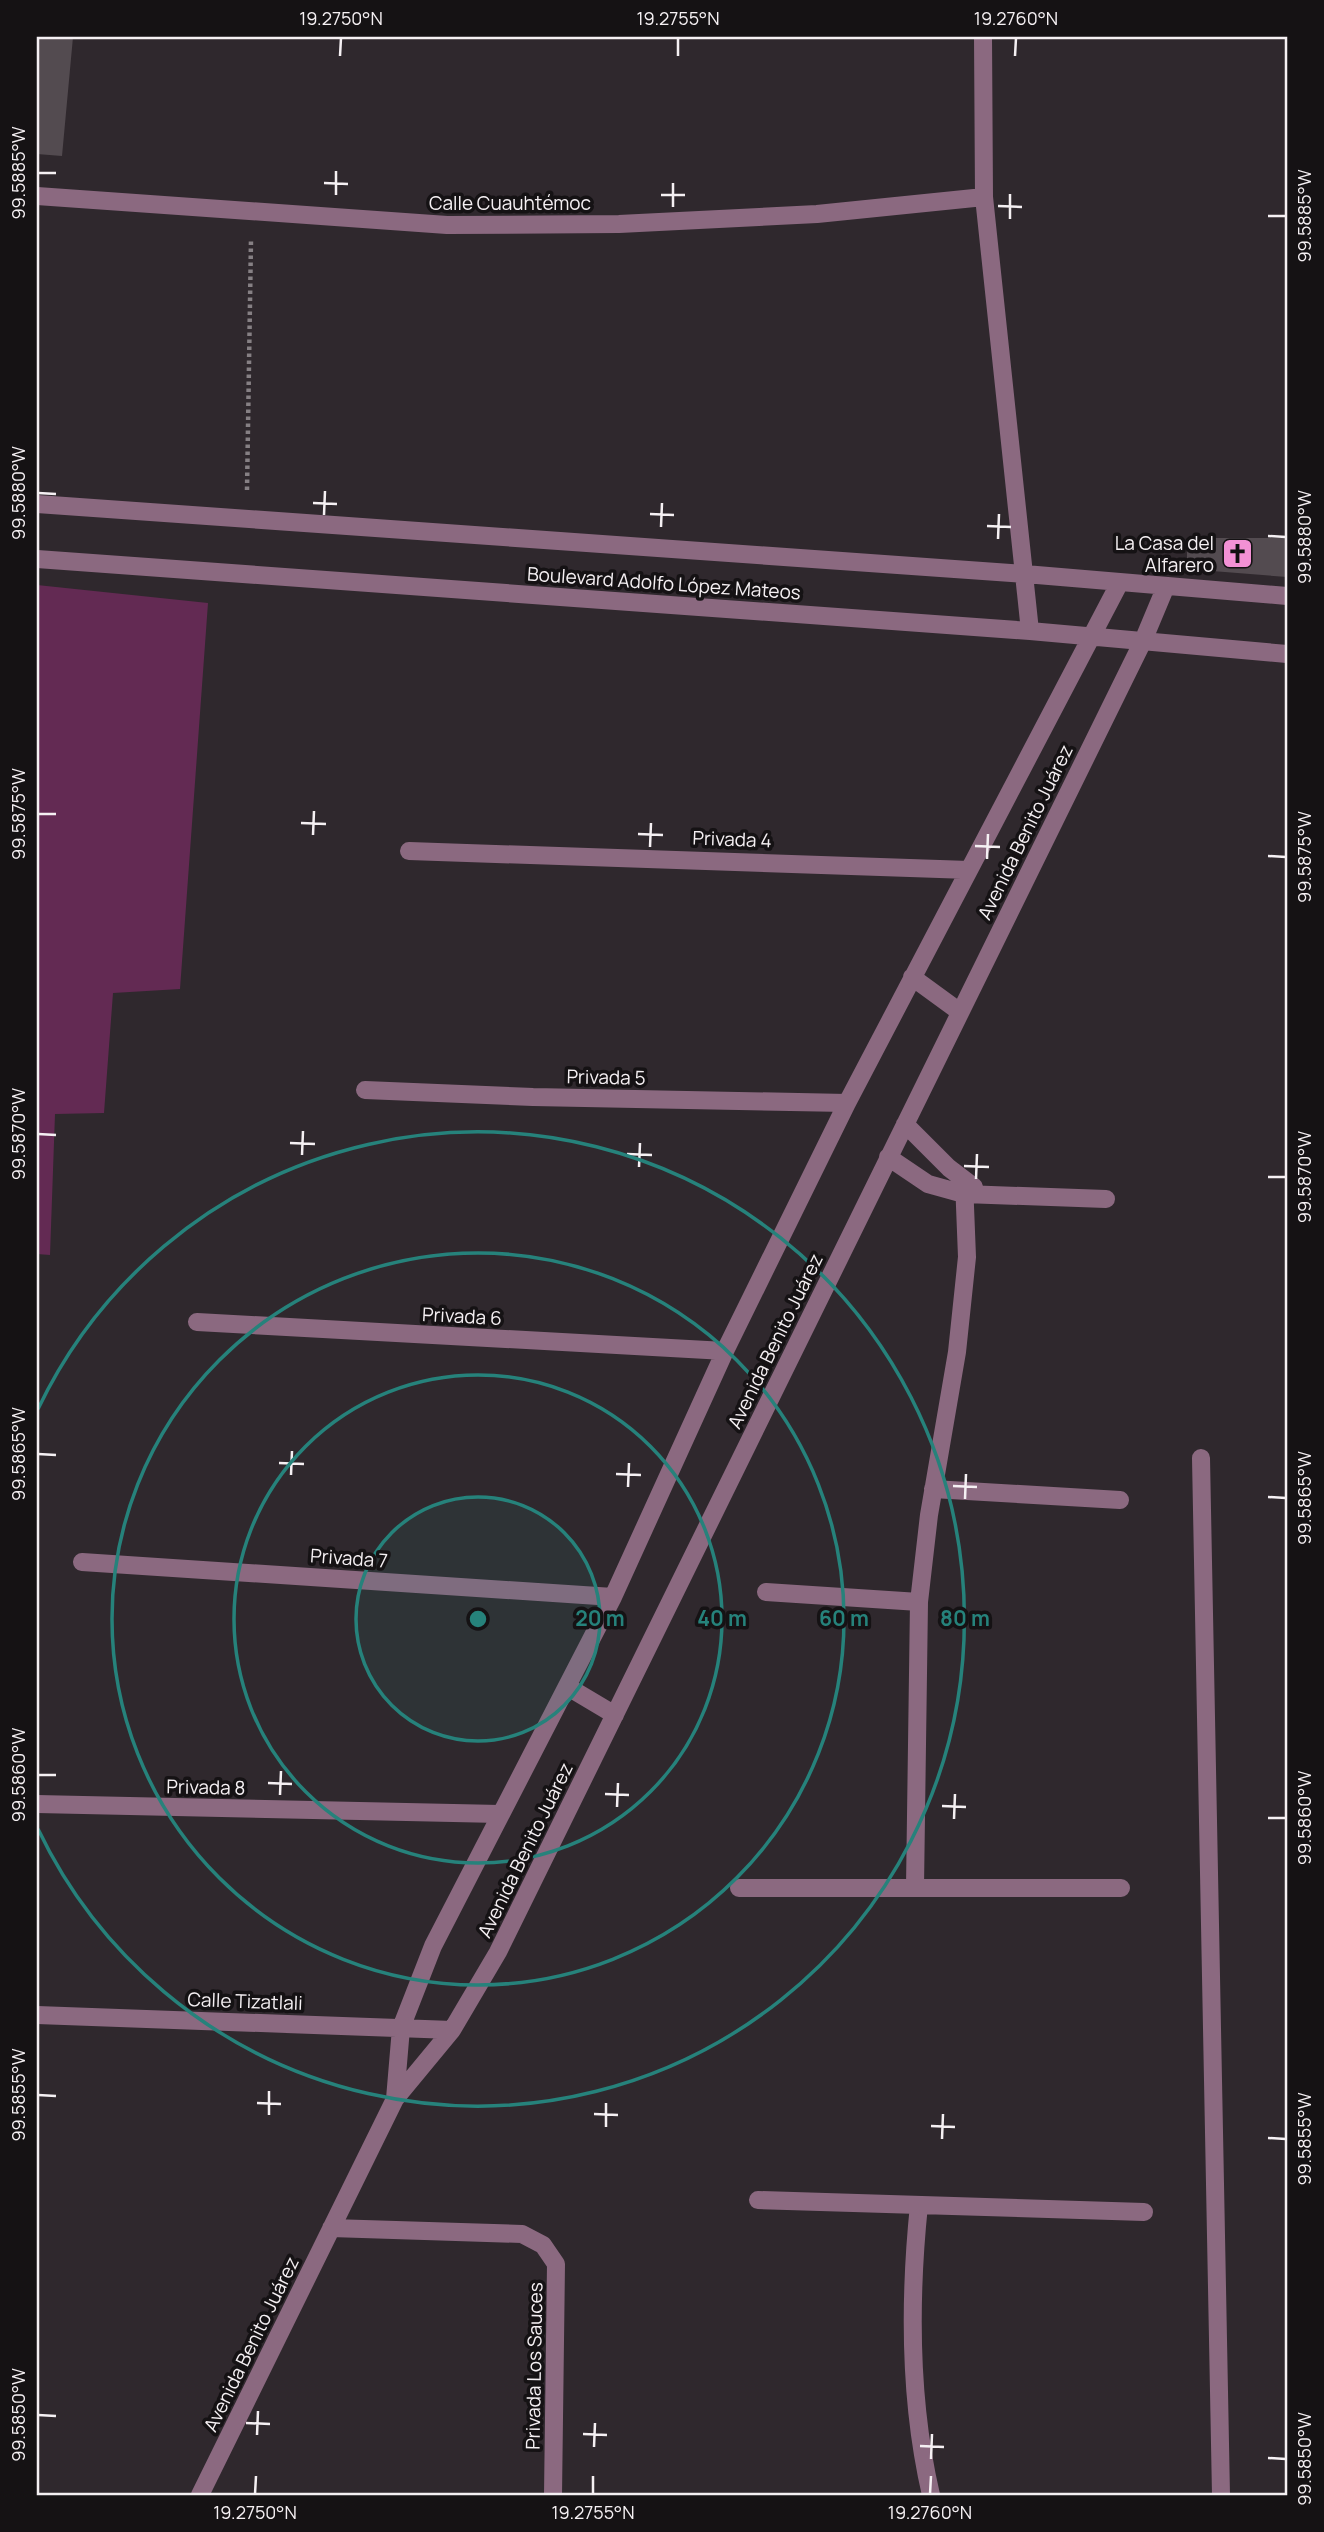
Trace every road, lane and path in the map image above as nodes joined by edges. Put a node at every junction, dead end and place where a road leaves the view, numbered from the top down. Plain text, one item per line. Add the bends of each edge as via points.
1 (982, 37) edge
2 (37, 196) edge
3 (984, 197) junction
4 (251, 211) junction
5 (37, 504) edge
6 (246, 518) junction
7 (37, 559) edge
8 (1025, 574) junction
9 (1120, 582) junction
10 (1166, 586) junction
11 (1287, 596) edge
12 (1030, 631) junction
13 (1093, 636) junction
14 (1143, 641) junction
15 (1287, 654) edge
16 (409, 851) dead end
17 (969, 870) junction
18 (912, 977) junction
19 (960, 1012) junction
20 (365, 1090) dead end
21 (847, 1102) junction
22 (905, 1124) junction
23 (888, 1157) junction
24 (964, 1187) junction
25 (1106, 1199) dead end
26 (197, 1322) dead end
27 (725, 1351) junction
28 (1201, 1458) dead end
29 (933, 1489) junction
30 (1120, 1500) dead end
31 (82, 1562) dead end
32 (766, 1592) dead end
33 (613, 1597) junction
34 (919, 1602) junction
35 (568, 1687) junction
36 (615, 1715) junction
37 (37, 1804) edge
38 (500, 1814) junction
39 (915, 1887) junction
40 (739, 1888) dead end
41 (1121, 1888) dead end
42 (37, 2015) edge
43 (401, 2028) junction
44 (452, 2030) junction
45 (395, 2099) junction
46 (758, 2200) dead end
47 (919, 2205) junction
48 (1144, 2212) dead end
49 (331, 2228) junction
50 (200, 2495) edge
51 (553, 2495) edge
52 (931, 2495) edge
53 (1221, 2495) edge

1 - 3 street
2 - 4 street, Calle Cuauhtémoc
3 - 4 street, Calle Cuauhtémoc via 817,214 619,224 447,226
3 - 8 street
4 - 6 path
5 - 6 street, Boulevard Adolfo López Mateos
6 - 8 street, Boulevard Adolfo López Mateos
7 - 12 street, Boulevard Adolfo López Mateos
8 - 9 street, Boulevard Adolfo López Mateos
8 - 12 street
9 - 10 street, Boulevard Adolfo López Mateos
9 - 13 street, Avenida Benito Juárez
10 - 11 street, Boulevard Adolfo López Mateos
10 - 14 street, Avenida Benito Juárez
12 - 13 street, Boulevard Adolfo López Mateos
13 - 14 street, Boulevard Adolfo López Mateos
13 - 17 street, Avenida Benito Juárez
14 - 15 street, Boulevard Adolfo López Mateos
14 - 19 street, Avenida Benito Juárez
16 - 17 street, Privada 4
17 - 18 street, Avenida Benito Juárez
18 - 19 street
18 - 21 street, Avenida Benito Juárez
19 - 22 street, Avenida Benito Juárez
20 - 21 street, Privada 5
21 - 27 street, Avenida Benito Juárez
22 - 23 street, Avenida Benito Juárez
22 - 24 street
23 - 24 street via 928,1184
23 - 36 street, Avenida Benito Juárez
24 - 25 street via 990,1195
24 - 29 street via 967,1257 957,1352
26 - 27 street, Privada 6
27 - 33 street, Avenida Benito Juárez
28 - 53 street
29 - 30 street
29 - 34 street
31 - 33 street, Privada 7
32 - 34 street
33 - 35 street, Avenida Benito Juárez
34 - 39 street
35 - 36 street
35 - 38 street, Avenida Benito Juárez
36 - 44 street, Avenida Benito Juárez via 498,1952
37 - 38 street, Privada 8
38 - 43 street, Avenida Benito Juárez via 433,1946
39 - 40 street
39 - 41 street
42 - 43 street, Calle Tizatlali
43 - 44 street, Calle Tizatlali
43 - 45 street, Avenida Benito Juárez
44 - 45 street, Avenida Benito Juárez
45 - 49 street, Avenida Benito Juárez
46 - 47 street
47 - 48 street
47 - 52 street via 912,2265 912,2356 918,2426
49 - 50 street, Avenida Benito Juárez
49 - 51 street, Privada Los Sauces via 522,2234 543,2245 556,2264

